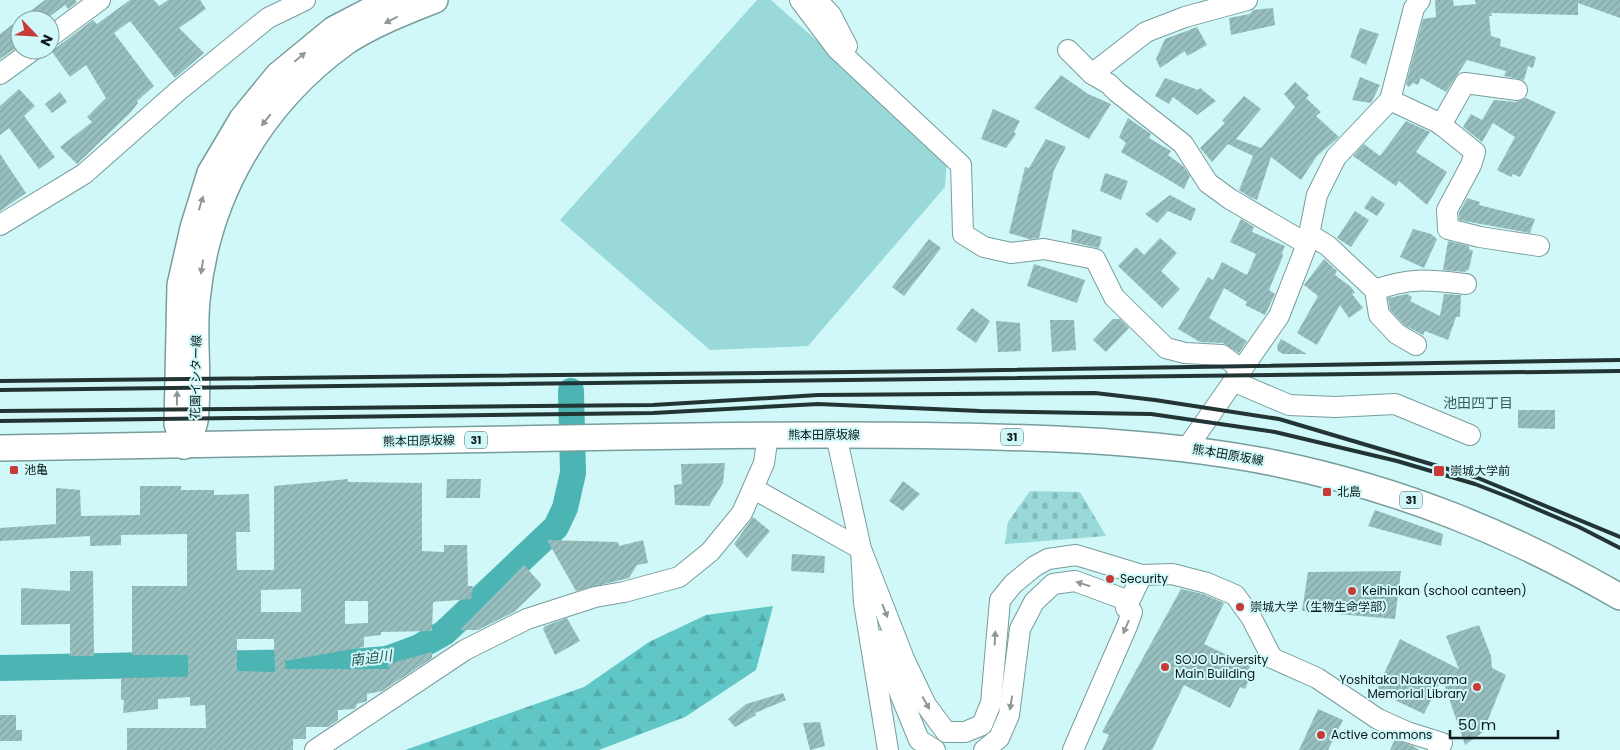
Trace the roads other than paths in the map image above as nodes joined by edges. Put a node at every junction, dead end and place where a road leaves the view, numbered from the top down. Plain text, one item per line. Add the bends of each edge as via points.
1 (100, 0) edge
2 (304, 0) edge
3 (390, 0) edge
4 (436, 0) edge
5 (800, 0) edge
6 (817, 0) edge
7 (1247, 0) edge
8 (1420, 0) edge
9 (60, 30) edge
10 (1068, 50) dead end
11 (19, 60) edge
12 (849, 60) junction
13 (0, 74) edge
14 (1092, 74) junction
15 (1517, 90) dead end
16 (1390, 100) junction
17 (1441, 125) junction
18 (0, 225) edge
19 (1308, 239) junction
20 (1539, 246) dead end
21 (1466, 284) dead end
22 (1375, 290) junction
23 (1416, 345) dead end
24 (1238, 376) junction
25 (768, 435) junction
26 (836, 435) junction
27 (1470, 435) dead end
28 (184, 446) junction
29 (0, 448) edge
30 (1187, 448) junction
31 (754, 489) junction
32 (861, 549) junction
33 (1142, 575) junction
34 (1620, 597) edge
35 (1129, 601) junction
36 (864, 604) junction
37 (315, 750) edge
38 (888, 750) edge
39 (935, 750) edge
40 (984, 750) edge
41 (1073, 750) edge
42 (1438, 750) edge

1 - 9 street
2 - 18 street via 268,18 84,174
28 -> 3 main road, 花園インター線 via 177,424 180,285 210,174 242,119 278,74 334,29
4 -> 28 main road, 花園インター線 via 347,42 292,87 257,131 224,189 206,244 197,300 195,423
5 - 12 street
6 - 12 street via 831,15 847,45
7 - 14 street via 1185,17 1146,32
8 - 16 street via 1414,8
10 - 14 street
11 - 13 street
12 - 24 street via 961,165 963,234 984,247 1011,253 1044,249 1095,260 1114,297 1166,348 1185,353 1222,355
14 - 19 street via 1183,144 1208,183 1230,199
15 - 17 street via 1465,84
16 - 17 street
16 - 19 street via 1336,157 1317,195
17 - 20 street via 1475,152 1472,165 1447,210 1448,228 1480,237
19 - 22 street via 1328,246
19 - 24 street via 1279,316
21 - 22 street via 1420,279
22 - 23 street via 1379,315 1397,334
24 - 27 street via 1289,405 1395,404
24 - 30 street
25 - 26 main road, 熊本田原坂線 / 31
25 - 28 main road, 熊本田原坂線 / 31
25 - 31 street via 764,463
26 - 30 main road, 熊本田原坂線 / 31 via 1052,438
26 - 32 street
28 - 29 main road, 熊本田原坂線 / 31
30 - 34 main road, 熊本田原坂線 / 31 via 1346,480 1422,504 1495,531 1562,563
31 - 32 street
31 - 37 street via 742,513 710,552 678,577 595,597 527,619 465,650
32 -> 33 street via 904,659 926,705 946,732 965,732 982,725 991,703 1000,600 1035,566 1076,555
32 - 36 street
33 - 35 street
33 - 42 street via 1172,574 1236,595 1272,658 1316,678 1378,719 1442,743
35 -> 40 street via 1075,581 1053,584 1034,602 1020,629 1009,715 1000,738
35 -> 41 street via 1126,608 1132,612
36 - 38 street
36 - 39 street via 919,740

